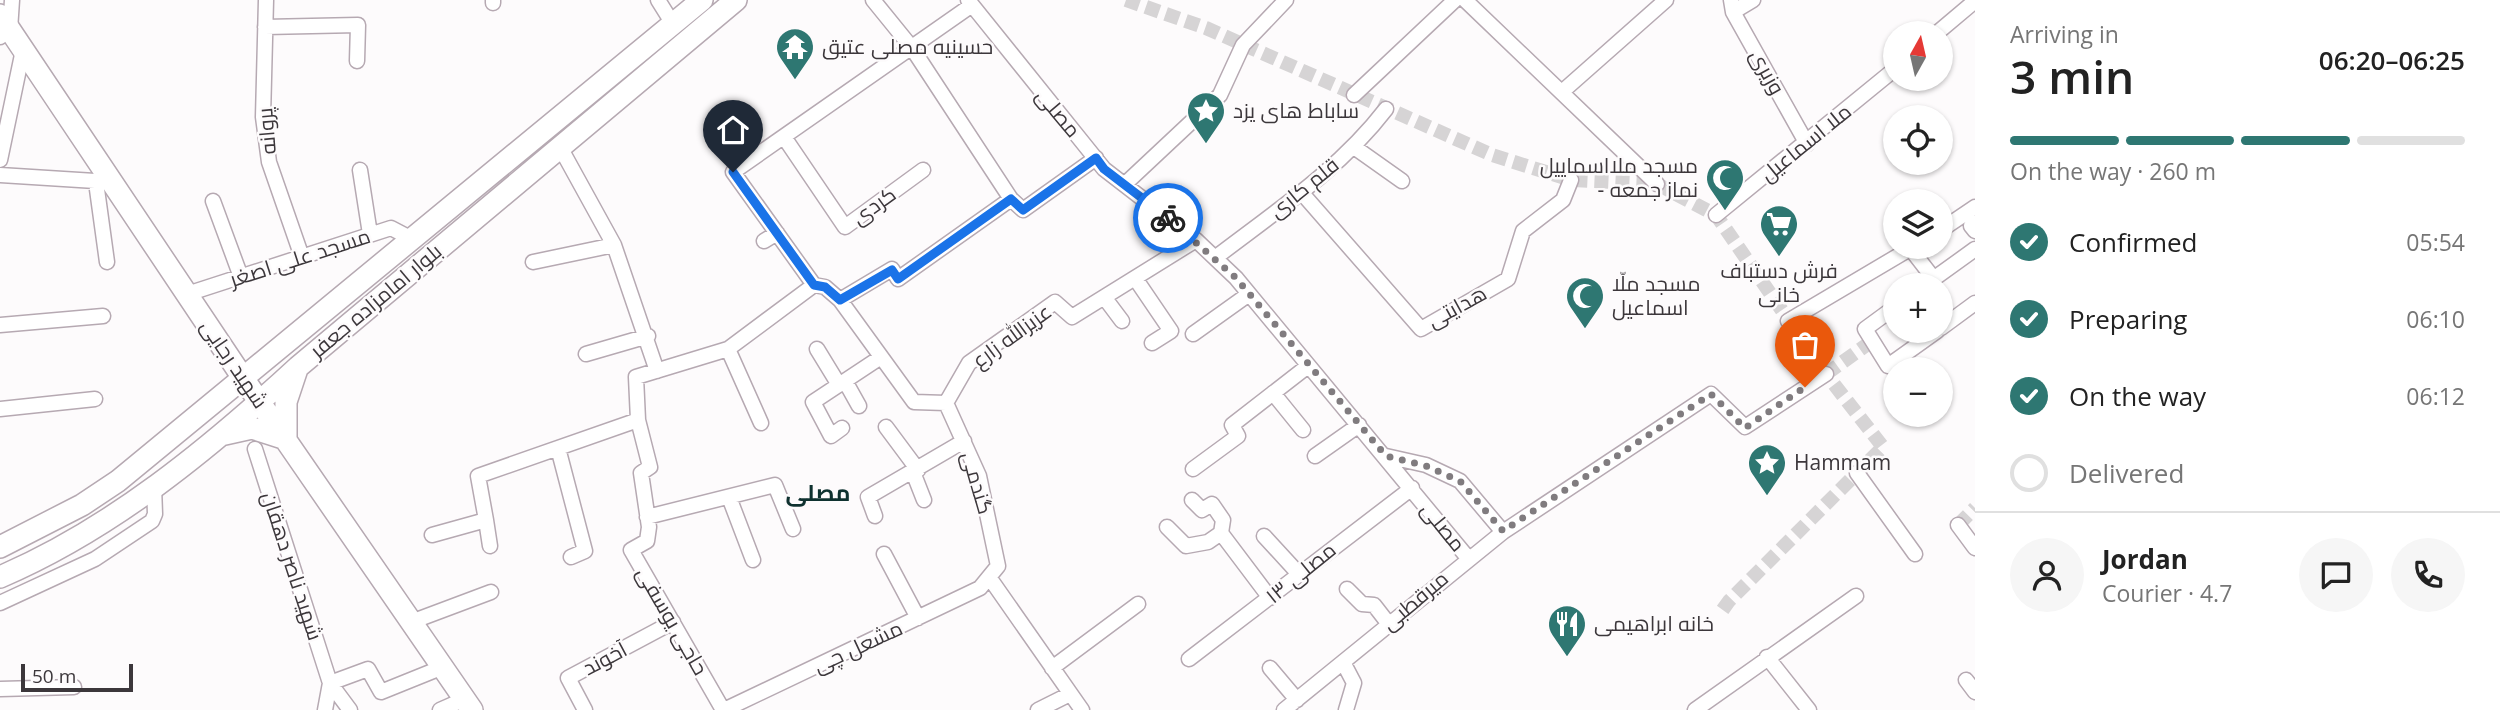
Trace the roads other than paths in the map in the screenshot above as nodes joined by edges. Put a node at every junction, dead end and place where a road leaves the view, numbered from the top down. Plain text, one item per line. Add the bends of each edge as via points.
1 (12, 0) edge
2 (266, 0) edge
3 (658, 0) edge
4 (702, 0) edge
5 (873, 0) edge
6 (1286, 0) edge
7 (1455, 0) edge
8 (1465, 0) edge
9 (1666, 0) edge
10 (1754, 0) edge
11 (734, 1) edge
12 (1975, 1) edge
13 (970, 2) edge
14 (1732, 6) edge
15 (1951, 21) edge
16 (673, 24) junction
17 (3, 27) edge
18 (265, 27) junction
19 (912, 48) junction
20 (23, 50) junction
21 (356, 61) dead end
22 (1883, 79) edge
23 (1563, 91) junction
24 (1353, 95) dead end
25 (1386, 109) dead end
26 (784, 136) junction
27 (1807, 144) junction
28 (560, 147) junction
29 (1354, 147) junction
30 (1096, 158) junction
31 (0, 160) edge
32 (360, 170) dead end
33 (923, 170) dead end
34 (0, 175) edge
35 (1571, 180) dead end
36 (1402, 181) dead end
37 (104, 182) junction
38 (1125, 184) junction
39 (1657, 184) dead end
40 (1301, 192) junction
41 (1011, 199) junction
42 (213, 201) dead end
43 (1975, 207) edge
44 (1716, 215) dead end
45 (1953, 222) edge
46 (1975, 223) edge
47 (1975, 231) edge
48 (370, 234) junction
49 (412, 239) junction
50 (1196, 240) junction
51 (614, 245) junction
52 (1975, 249) edge
53 (302, 257) junction
54 (1215, 258) junction
55 (1891, 259) edge
56 (107, 261) dead end
57 (533, 262) dead end
58 (1942, 273) edge
59 (241, 277) junction
60 (1135, 278) junction
61 (814, 285) junction
62 (187, 294) junction
63 (1249, 294) junction
64 (1104, 297) junction
65 (840, 300) junction
66 (1975, 303) edge
67 (103, 316) dead end
68 (1883, 316) edge
69 (1953, 319) edge
70 (1122, 321) dead end
71 (1788, 321) dead end
72 (0, 325) edge
73 (296, 334) junction
74 (1193, 334) dead end
75 (648, 336) junction
76 (1152, 343) dead end
77 (1920, 343) edge
78 (221, 345) junction
79 (728, 349) junction
80 (817, 349) dead end
81 (273, 353) junction
82 (586, 354) dead end
83 (881, 357) junction
84 (305, 360) junction
85 (1308, 366) junction
86 (657, 371) junction
87 (1825, 374) tunnel mouth
88 (243, 378) junction
89 (842, 383) junction
90 (1273, 393) junction
91 (219, 398) junction
92 (95, 399) dead end
93 (260, 402) junction
94 (946, 402) junction
95 (859, 406) dead end
96 (0, 409) edge
97 (638, 420) junction
98 (761, 423) dead end
99 (1359, 425) junction
100 (886, 426) dead end
101 (842, 428) dead end
102 (1303, 430) dead end
103 (218, 436) junction
104 (286, 439) junction
105 (964, 440) junction
106 (558, 448) junction
107 (255, 449) dead end
108 (1315, 456) dead end
109 (1386, 456) junction
110 (1193, 469) dead end
111 (915, 471) junction
112 (1857, 473) dead end
113 (154, 486) junction
114 (1412, 488) junction
115 (729, 497) junction
116 (924, 500) dead end
117 (1192, 500) dead end
118 (875, 516) dead end
119 (647, 517) junction
120 (486, 520) junction
121 (1958, 525) dead end
122 (1167, 527) dead end
123 (793, 529) dead end
124 (1503, 531) junction
125 (1221, 533) junction
126 (432, 535) dead end
127 (1264, 536) dead end
128 (490, 545) dead end
129 (0, 547) edge
130 (1975, 548) edge
131 (884, 554) dead end
132 (1915, 554) dead end
133 (570, 557) dead end
134 (1468, 558) junction
135 (753, 560) dead end
136 (994, 572) junction
137 (1298, 573) junction
138 (0, 577) edge
139 (1347, 589) dead end
140 (491, 592) dead end
141 (1856, 596) dead end
142 (1270, 598) junction
143 (0, 603) edge
144 (1138, 604) dead end
145 (918, 618) junction
146 (411, 622) junction
147 (673, 622) junction
148 (1388, 623) junction
149 (1767, 657) junction
150 (1189, 659) dead end
151 (1343, 662) junction
152 (443, 667) junction
153 (1270, 667) dead end
154 (1052, 668) junction
155 (1966, 680) dead end
156 (330, 683) junction
157 (74, 687) dead end
158 (0, 689) edge
159 (1975, 692) edge
160 (1070, 694) junction
161 (1297, 700) junction
162 (469, 705) edge
163 (324, 710) edge
164 (350, 710) edge
165 (440, 710) edge
166 (584, 710) edge
167 (723, 710) edge
168 (1038, 710) edge
169 (1082, 710) edge
170 (1284, 710) edge
171 (1346, 710) edge
172 (1695, 710) edge
173 (1809, 710) edge

1 - 17 street
2 - 18 street, پروانه
3 - 16 street
4 - 16 main road, بلوار امامزاده جعفر
5 - 19 street
6 - 38 street via 1243,45 1220,95
7 - 24 street
8 - 23 street
9 - 23 street
10 - 14 street
11 - 28 main road, بلوار امامزاده جعفر
12 - 15 street
13 - 19 street
13 - 30 street, مصلی
14 - 27 street, وزیری
16 - 49 main road, بلوار امامزاده جعفر
17 - 20 main road, شهید رجایی
18 - 21 street via 358,26
18 - 53 street, پروانه via 263,117 269,162
19 - 26 street
19 - 41 street
20 - 31 street
20 - 37 main road, شهید رجایی
22 - 27 street, ملا اسماعیل
23 - 39 street
25 - 29 street, قلم کاری
26 - 33 street, کردی via 845,227
26 - 61 street via 733,172 770,237
27 - 44 street, ملا اسماعیل
28 - 51 street
28 - 84 main road, بلوار امامزاده جعفر
29 - 36 street
29 - 40 street, قلم کاری
30 - 38 street, مصلی
30 - 41 street via 1023,210
32 - 48 street
34 - 37 street
35 - 40 street, هدایتی via 1563,200 1523,231 1508,279 1421,329
37 - 56 street
37 - 62 main road, شهید رجایی
38 - 50 street, مصلی
40 - 54 street, قلم کاری
41 - 65 street via 898,279 892,270
42 - 59 street
43 - 45 street
46 - 47 street via 1971,226
48 - 49 street, مسجد علی اصغر via 391,228
48 - 53 street, مسجد علی اصغر
49 - 73 main road, بلوار امامزاده جعفر
50 - 54 street, مصلی
50 - 60 street, عزیزالله زارع
51 - 57 street
51 - 75 street
52 - 58 street
53 - 59 street, مسجد علی اصغر
54 - 63 street, مصلی
55 - 71 street
59 - 62 street, مسجد علی اصغر
60 - 64 street, عزیزالله زارع
60 - 76 street via 1171,331
61 - 65 street via 825,287
61 - 79 street, حاجی یوسفی
62 - 78 main road, شهید رجایی
63 - 74 street
63 - 85 street, مصلی
64 - 70 street
64 - 94 street, عزیزالله زارع via 1072,317 1055,302 969,363
65 - 83 street
66 - 69 street
67 - 72 street
68 - 77 street via 1865,329 1888,366
73 - 81 main road, بلوار امامزاده جعفر
73 - 84 main road via 292,344
75 - 82 street
75 - 86 street
78 - 81 main road
78 - 88 main road, شهید رجایی
78 - 91 main road via 226,381
79 - 86 street, حاجی یوسفی
79 - 98 street
80 - 89 street
81 - 88 main road, بلوار امامزاده جعفر
83 - 89 street
83 - 94 street via 914,402
84 - 93 main road, بلوار امامزاده جعفر
84 - 104 main road via 286,402
85 - 90 street
85 - 99 street, مصلی
86 - 97 street, حاجی یوسفی via 636,377
87 - 124 street, میرقطبی via 1745,428 1711,394
88 - 91 main road, بلوار امامزاده جعفر
88 - 93 main road, شهید رجایی
89 - 95 street
89 - 101 street via 813,402 831,436
90 - 102 street
90 - 110 street via 1232,425 1238,436
91 - 129 main road, بلوار امامزاده جعفر via 118,481
92 - 96 street
93 - 103 main road, بلوار امامزاده جعفر
93 - 104 main road, شهید رجایی
94 - 105 street, گندمی
97 - 106 street
97 - 119 street, حاجی یوسفی via 650,467 641,473
99 - 108 street
99 - 109 street, مصلی
100 - 111 street
103 - 104 main road via 252,428
103 - 113 main road, بلوار امامزاده جعفر
104 - 146 main road, شهید رجایی
105 - 111 street
105 - 136 street, گندمی via 979,476
106 - 120 street via 478,476
106 - 133 street via 585,551
107 - 156 street, شهید ناصر دهقان
109 - 114 street, مصلی
109 - 124 street via 1460,481
111 - 116 street
111 - 118 street via 868,496
112 - 132 street
113 - 138 main road, بلوار امامزاده جعفر via 93,530
113 - 143 street via 152,521 95,559
114 - 134 street, مصلی
114 - 137 street, مصلی ۱۳
115 - 119 street
115 - 123 street via 775,485
115 - 135 street
117 - 125 street via 1202,510 1212,504 1223,520
119 - 147 street, حاجی یوسفی via 648,541 631,550
120 - 126 street
120 - 128 street
121 - 130 street
122 - 125 street via 1186,546 1208,542
124 - 134 street, میرقطبی
125 - 142 street
127 - 137 street
131 - 145 street
134 - 148 street, میرقطبی
136 - 145 street, مشعل چی via 980,588
136 - 154 street, گندمی
137 - 142 street, مصلی ۱۳
139 - 148 street via 1362,604 1374,605
140 - 146 street
141 - 149 street
142 - 150 street, مصلی ۱۳
144 - 154 street
145 - 167 street, مشعل چی
146 - 152 main road, شهید رجایی
147 - 166 street, آخوند via 568,678
147 - 167 street, حاجی یوسفی
148 - 151 street, میرقطبی
149 - 172 street
149 - 173 street
151 - 161 street, میرقطبی
151 - 171 street via 1354,683
152 - 156 street via 381,692 368,669
152 - 162 main road, شهید رجایی
153 - 161 street
154 - 160 street, گندمی
155 - 159 street
156 - 163 street
156 - 164 street
157 - 158 street
160 - 168 street
160 - 169 street, گندمی
161 - 170 street, میرقطبی
162 - 165 street

